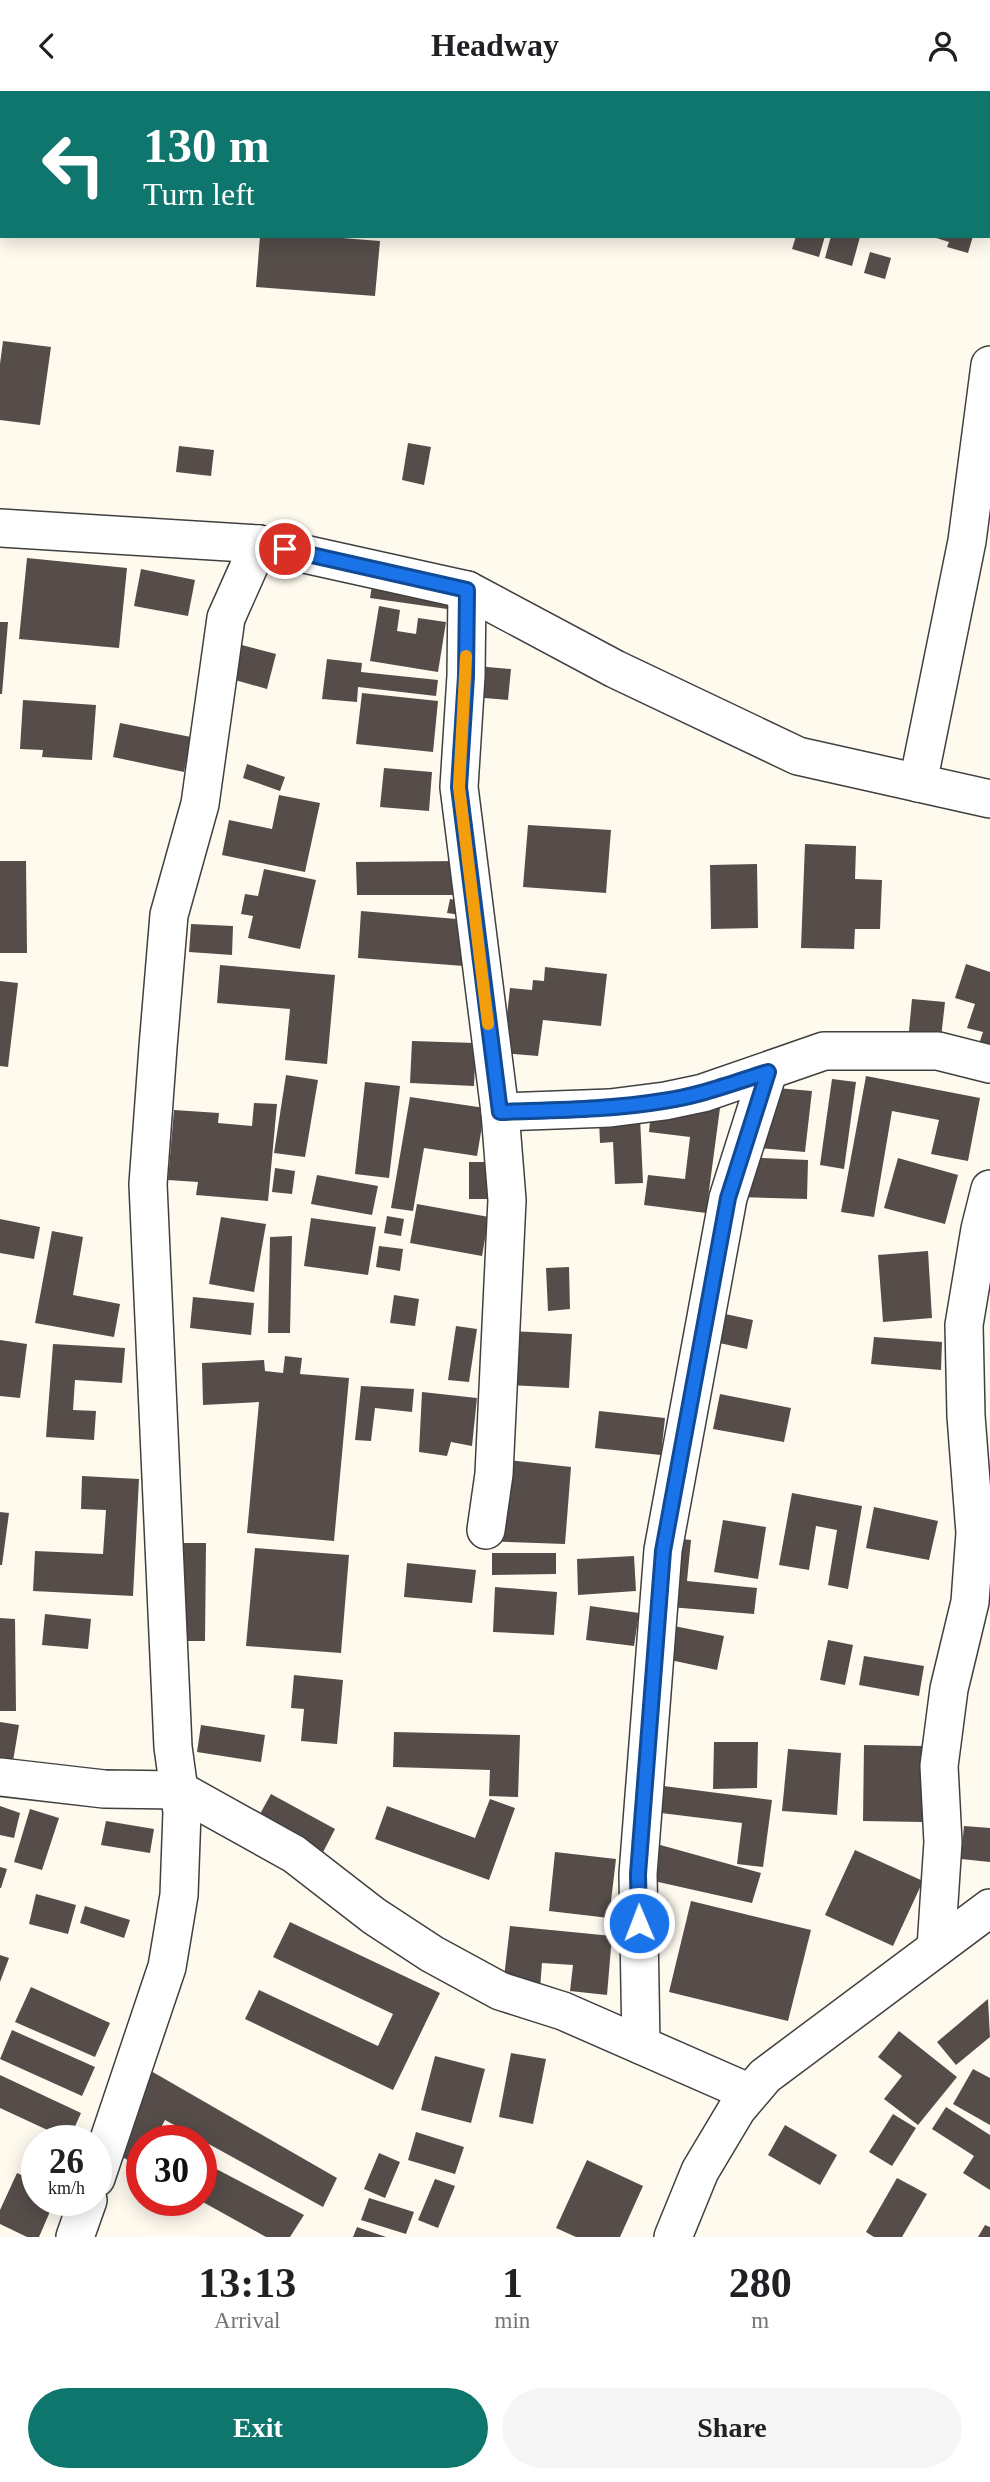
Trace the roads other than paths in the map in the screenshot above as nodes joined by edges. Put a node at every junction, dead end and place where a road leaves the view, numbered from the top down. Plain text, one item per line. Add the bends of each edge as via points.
1 (990, 365) edge
2 (0, 529) edge
3 (259, 544) junction
4 (467, 590) junction
5 (918, 783) junction
6 (990, 799) edge
7 (990, 1065) edge
8 (768, 1072) junction
9 (500, 1112) junction
10 (990, 1189) edge
11 (486, 1530) dead end
12 (980, 1602) edge
13 (0, 1777) edge
14 (179, 1790) junction
15 (990, 1908) edge
16 (936, 1948) junction
17 (641, 2045) junction
18 (750, 2093) junction
19 (112, 2130) edge
20 (82, 2216) edge
21 (75, 2237) edge
22 (673, 2237) edge

1 - 5 street via 967,541
2 - 3 street
3 - 4 street
3 - 14 street via 226,618 200,804 169,915 149,1170 173,1747
4 - 5 street via 615,669 798,756
4 - 9 street via 459,787
5 - 6 street
7 - 8 street via 938,1051 824,1051
8 - 9 street via 665,1101
8 - 17 street via 728,1198 663,1551 638,1874
9 - 11 street via 507,1200 494,1474
10 - 12 street via 964,1325
12 - 16 street via 949,1689 939,1766 943,1842
13 - 14 street via 104,1789
14 - 17 street via 294,1854 374,1916 499,1991 563,2011
14 - 19 street via 183,1812 179,1895 167,1967
15 - 16 street
16 - 18 street via 765,2075
17 - 18 street
18 - 22 street via 700,2171
20 - 21 street

